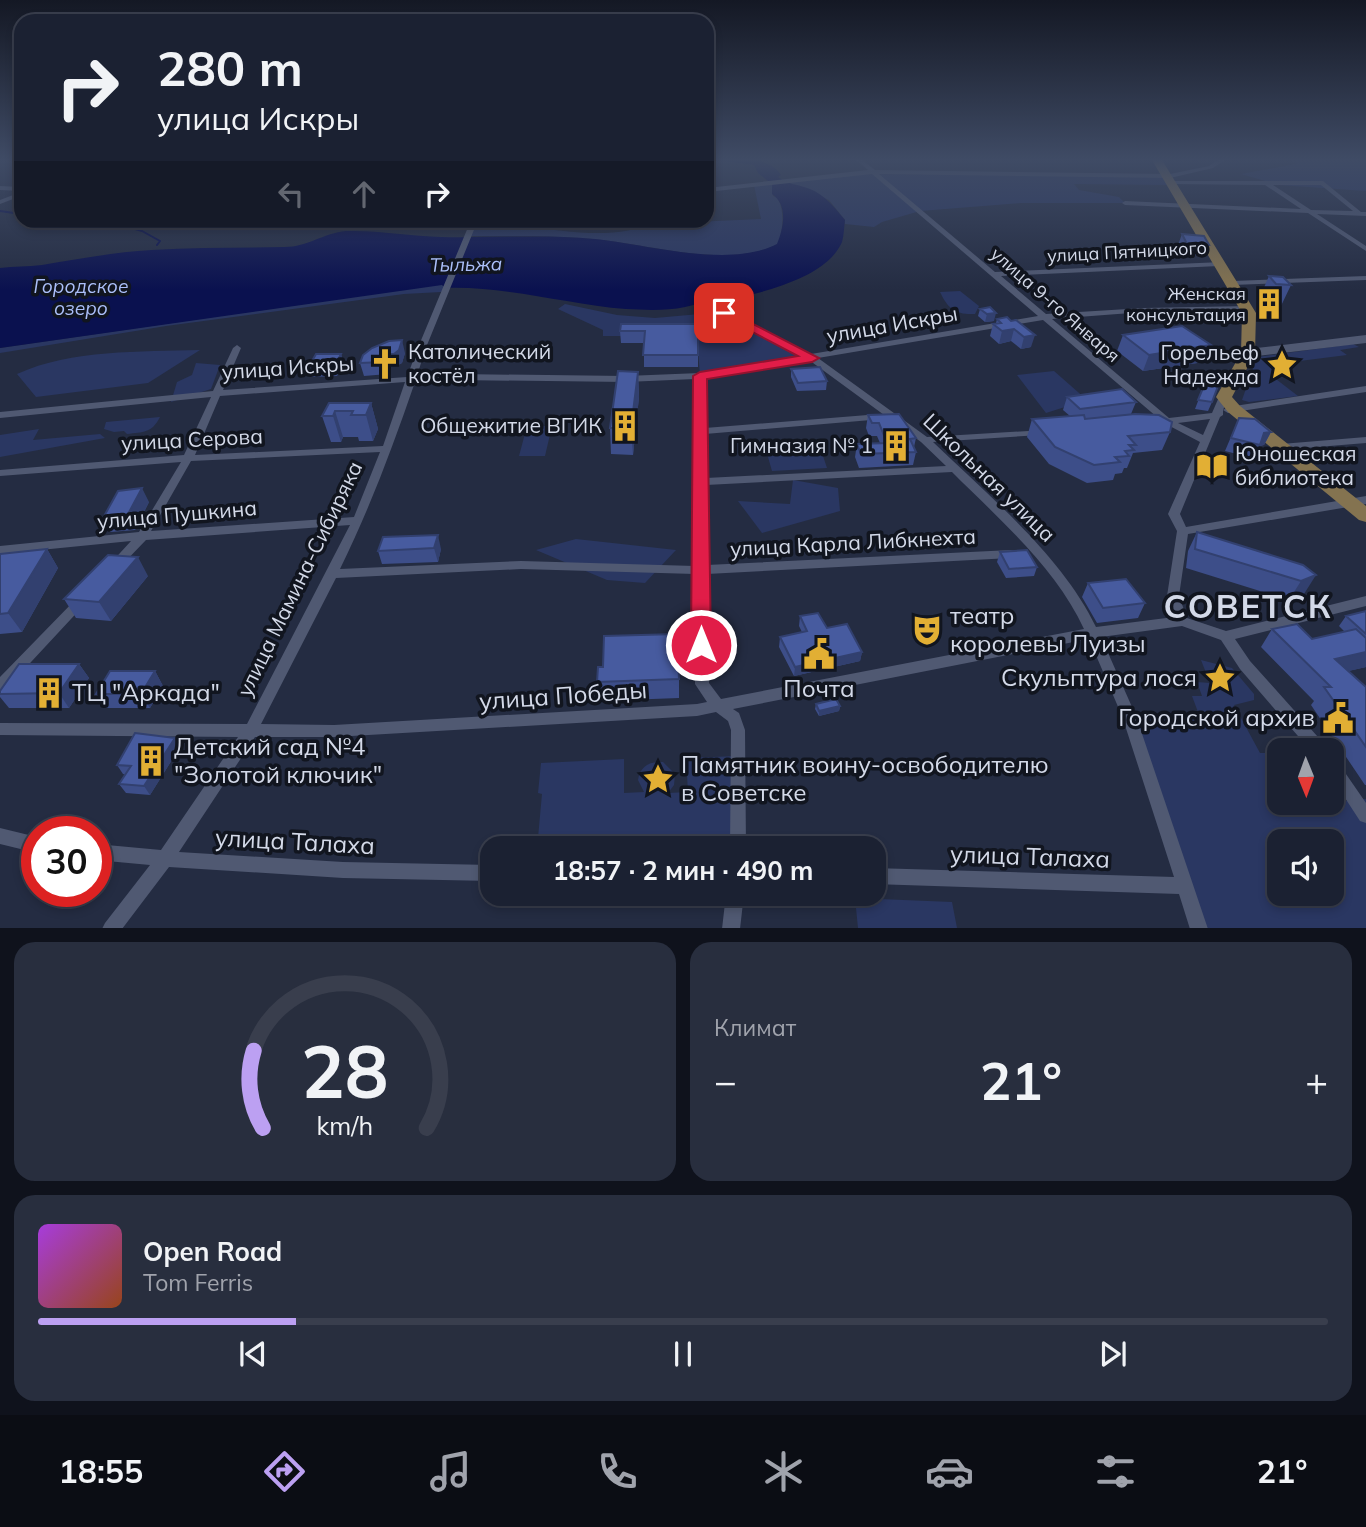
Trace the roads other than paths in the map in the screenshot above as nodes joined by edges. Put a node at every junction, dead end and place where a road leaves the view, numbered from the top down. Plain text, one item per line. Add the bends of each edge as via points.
1 (911, 203) edge
2 (1134, 203) edge
3 (1298, 203) edge
4 (1184, 205) junction
5 (1310, 211) junction
6 (1363, 214) edge
7 (472, 228) edge
8 (1366, 249) edge
9 (1219, 264) junction
10 (995, 274) junction
11 (1366, 278) edge
12 (1231, 283) junction
13 (1246, 308) junction
14 (724, 313) dead end
15 (1044, 317) junction
16 (1366, 339) edge
17 (237, 348) dead end
18 (1248, 353) junction
19 (812, 358) junction
20 (700, 376) junction
21 (412, 379) junction
22 (1366, 389) edge
23 (218, 393) junction
24 (1224, 409) junction
25 (0, 415) edge
26 (890, 416) junction
27 (1167, 421) junction
28 (1153, 422) edge
29 (1059, 430) edge
30 (702, 431) junction
31 (925, 440) junction
32 (1366, 440) edge
33 (1206, 441) junction
34 (1281, 447) junction
35 (387, 449) junction
36 (188, 458) junction
37 (954, 469) junction
38 (0, 473) edge
39 (699, 482) junction
40 (1358, 501) edge
41 (1366, 516) edge
42 (358, 521) junction
43 (1183, 531) junction
44 (143, 536) junction
45 (0, 550) edge
46 (1039, 552) junction
47 (701, 570) junction
48 (332, 574) junction
49 (104, 576) edge
50 (86, 596) edge
51 (1366, 601) edge
52 (1182, 621) junction
53 (1092, 634) junction
54 (1226, 636) junction
55 (0, 687) edge
56 (717, 705) junction
57 (0, 729) edge
58 (251, 730) junction
59 (1310, 738) edge
60 (1344, 784) edge
61 (1366, 816) edge
62 (0, 836) edge
63 (738, 836) edge
64 (21, 841) edge
65 (112, 854) edge
66 (165, 859) junction
67 (480, 873) edge
68 (886, 876) edge
69 (1185, 886) junction
70 (734, 906) edge
71 (112, 928) edge
72 (731, 928) edge
73 (1199, 928) edge

1 - 10 street, улица 9-го Января
2 - 4 street
3 - 5 street
4 - 5 street
4 - 9 main road
5 - 6 street
5 - 8 street
7 - 21 street, улица Мамина-Сибиряка
9 - 10 street, улица Пятницкого
9 - 12 main road
10 - 15 street, улица 9-го Января
11 - 12 street
12 - 13 main road
13 - 15 street, улица Искры
13 - 18 main road
14 - 19 street, Школьная улица
15 - 19 street, улица Искры
15 - 27 street, улица 9-го Января
16 - 18 street
17 - 23 street
18 - 24 main road
19 - 20 street, улица Искры
19 - 26 street, Школьная улица
20 - 21 street, улица Искры
20 - 30 street
21 - 23 street, улица Искры
21 - 35 street, улица Мамина-Сибиряка
22 - 24 street
23 - 25 street, улица Искры
23 - 36 street
24 - 27 street
24 - 33 street
24 - 34 main road
26 - 30 street
26 - 31 street, Школьная улица
27 - 28 street
27 - 33 street, улица 9-го Января
29 - 31 street
30 - 39 street
31 - 37 street, Школьная улица
32 - 34 street
33 - 43 street via 1174,514
34 - 40 main road
35 - 36 street, улица Серова
35 - 42 street, улица Мамина-Сибиряка
36 - 38 street, улица Серова
36 - 44 street
37 - 39 street
37 - 46 street, Школьная улица
39 - 47 street
40 - 41 main road
40 - 43 street
42 - 44 street, улица Пушкина
42 - 48 street, улица Мамина-Сибиряка
43 - 52 street via 1173,596
44 - 45 street, улица Пушкина
44 - 49 street
46 - 47 street, улица Карла Либкнехта
46 - 53 street, Школьная улица via 1083,613
47 - 48 street, улица Карла Либкнехта via 521,565
47 - 56 street via 702,684
48 - 58 street, улица Мамина-Сибиряка
50 - 55 street
51 - 54 street
52 - 53 street, улица Победы
52 - 54 street, улица Победы
53 - 56 street, улица Победы
53 - 69 street, Школьная улица via 1129,716
54 - 59 street
56 - 58 street, улица Победы via 446,726
56 - 63 street via 734,717 738,730
57 - 58 street, улица Победы
58 - 66 street, улица Мамина-Сибиряка
60 - 61 street
62 - 64 street
65 - 66 street, улица Талаха
66 - 67 street, улица Талаха
66 - 71 street, улица Мамина-Сибиряка
68 - 69 street, улица Талаха
69 - 73 street, Школьная улица
70 - 72 street

